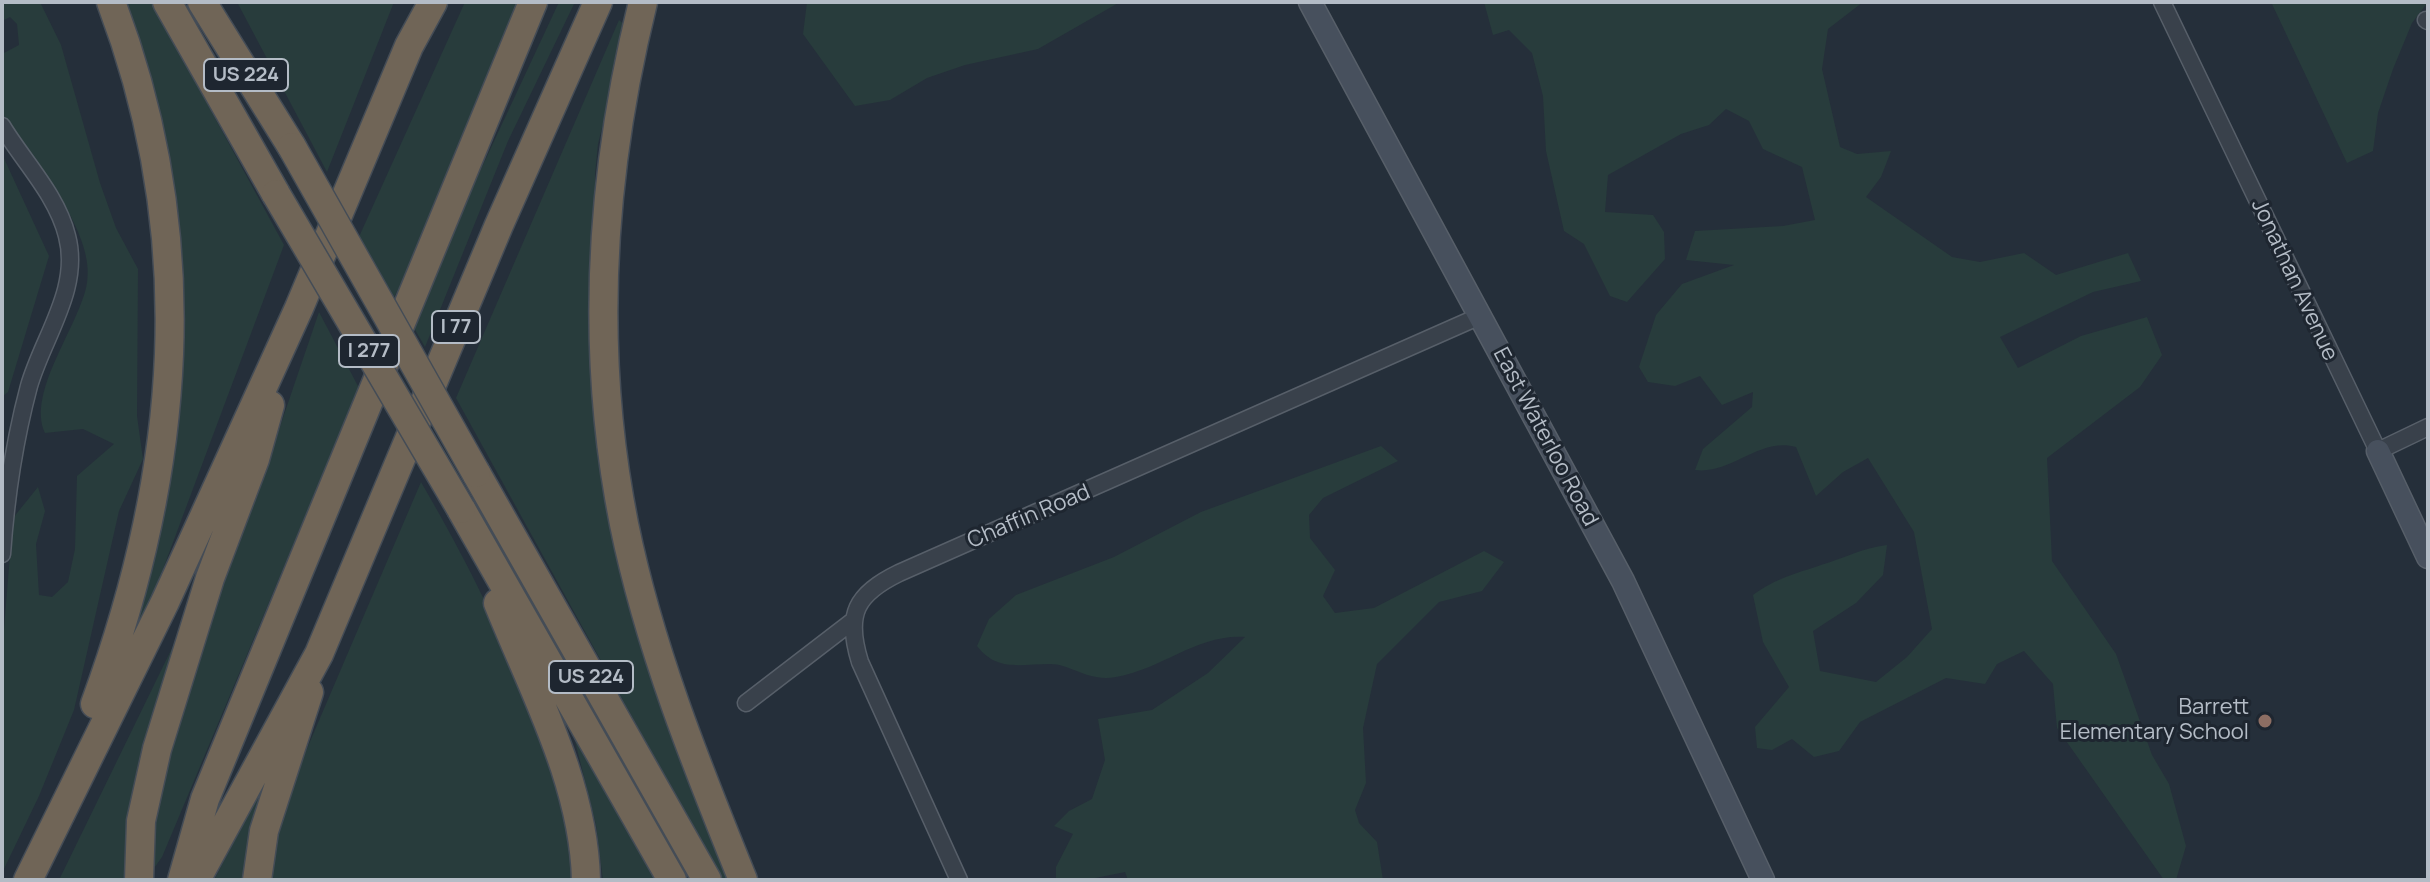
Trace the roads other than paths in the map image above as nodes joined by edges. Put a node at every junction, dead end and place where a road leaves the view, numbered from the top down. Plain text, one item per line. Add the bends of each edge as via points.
1 (111, 2) edge
2 (167, 2) edge
3 (202, 2) edge
4 (224, 2) edge
5 (416, 2) edge
6 (433, 2) edge
7 (533, 2) edge
8 (598, 2) edge
9 (643, 2) edge
10 (1310, 2) edge
11 (2162, 2) edge
12 (409, 46) junction
13 (2, 126) edge
14 (292, 147) junction
15 (299, 308) junction
16 (1480, 316) junction
17 (2428, 427) edge
18 (2378, 451) junction
19 (461, 509) junction
20 (2, 554) edge
21 (2428, 557) edge
22 (854, 620) junction
23 (319, 654) junction
24 (746, 703) dead end
25 (70, 796) junction
26 (28, 880) edge
27 (139, 880) edge
28 (182, 880) edge
29 (196, 880) edge
30 (257, 880) edge
31 (586, 880) edge
32 (672, 880) edge
33 (707, 880) edge
34 (743, 880) edge
35 (959, 880) edge
36 (1763, 880) edge

1 - 25 highway via 139,89 160,190 169,284 167,399 156,496 136,584
2 - 19 highway, I 277, bridge
3 - 14 highway, US 224
4 - 14 highway
5 - 12 highway
6 - 12 highway
7 - 28 highway via 205,799
8 - 23 highway, I 77
9 - 34 highway via 617,121 604,223 603,346 611,442 649,620 694,757
10 - 16 main road, East Waterloo Road
11 - 18 street, Jonathan Avenue
12 - 15 highway
13 - 20 street via 61,217 69,252 65,292 30,384 14,450
14 - 33 highway, US 224, bridge
15 - 25 highway
15 - 27 highway via 255,459 157,749 141,821
16 - 22 street, Chaffin Road via 899,573 864,594
16 - 36 main road, East Waterloo Road via 1623,581
17 - 18 street
18 - 21 main road, Jonathan Avenue
19 - 31 highway via 554,745 579,827
19 - 32 highway, US 224
22 - 24 street
22 - 35 street via 860,662
23 - 29 highway, I 77
23 - 30 highway via 264,831
25 - 26 highway

